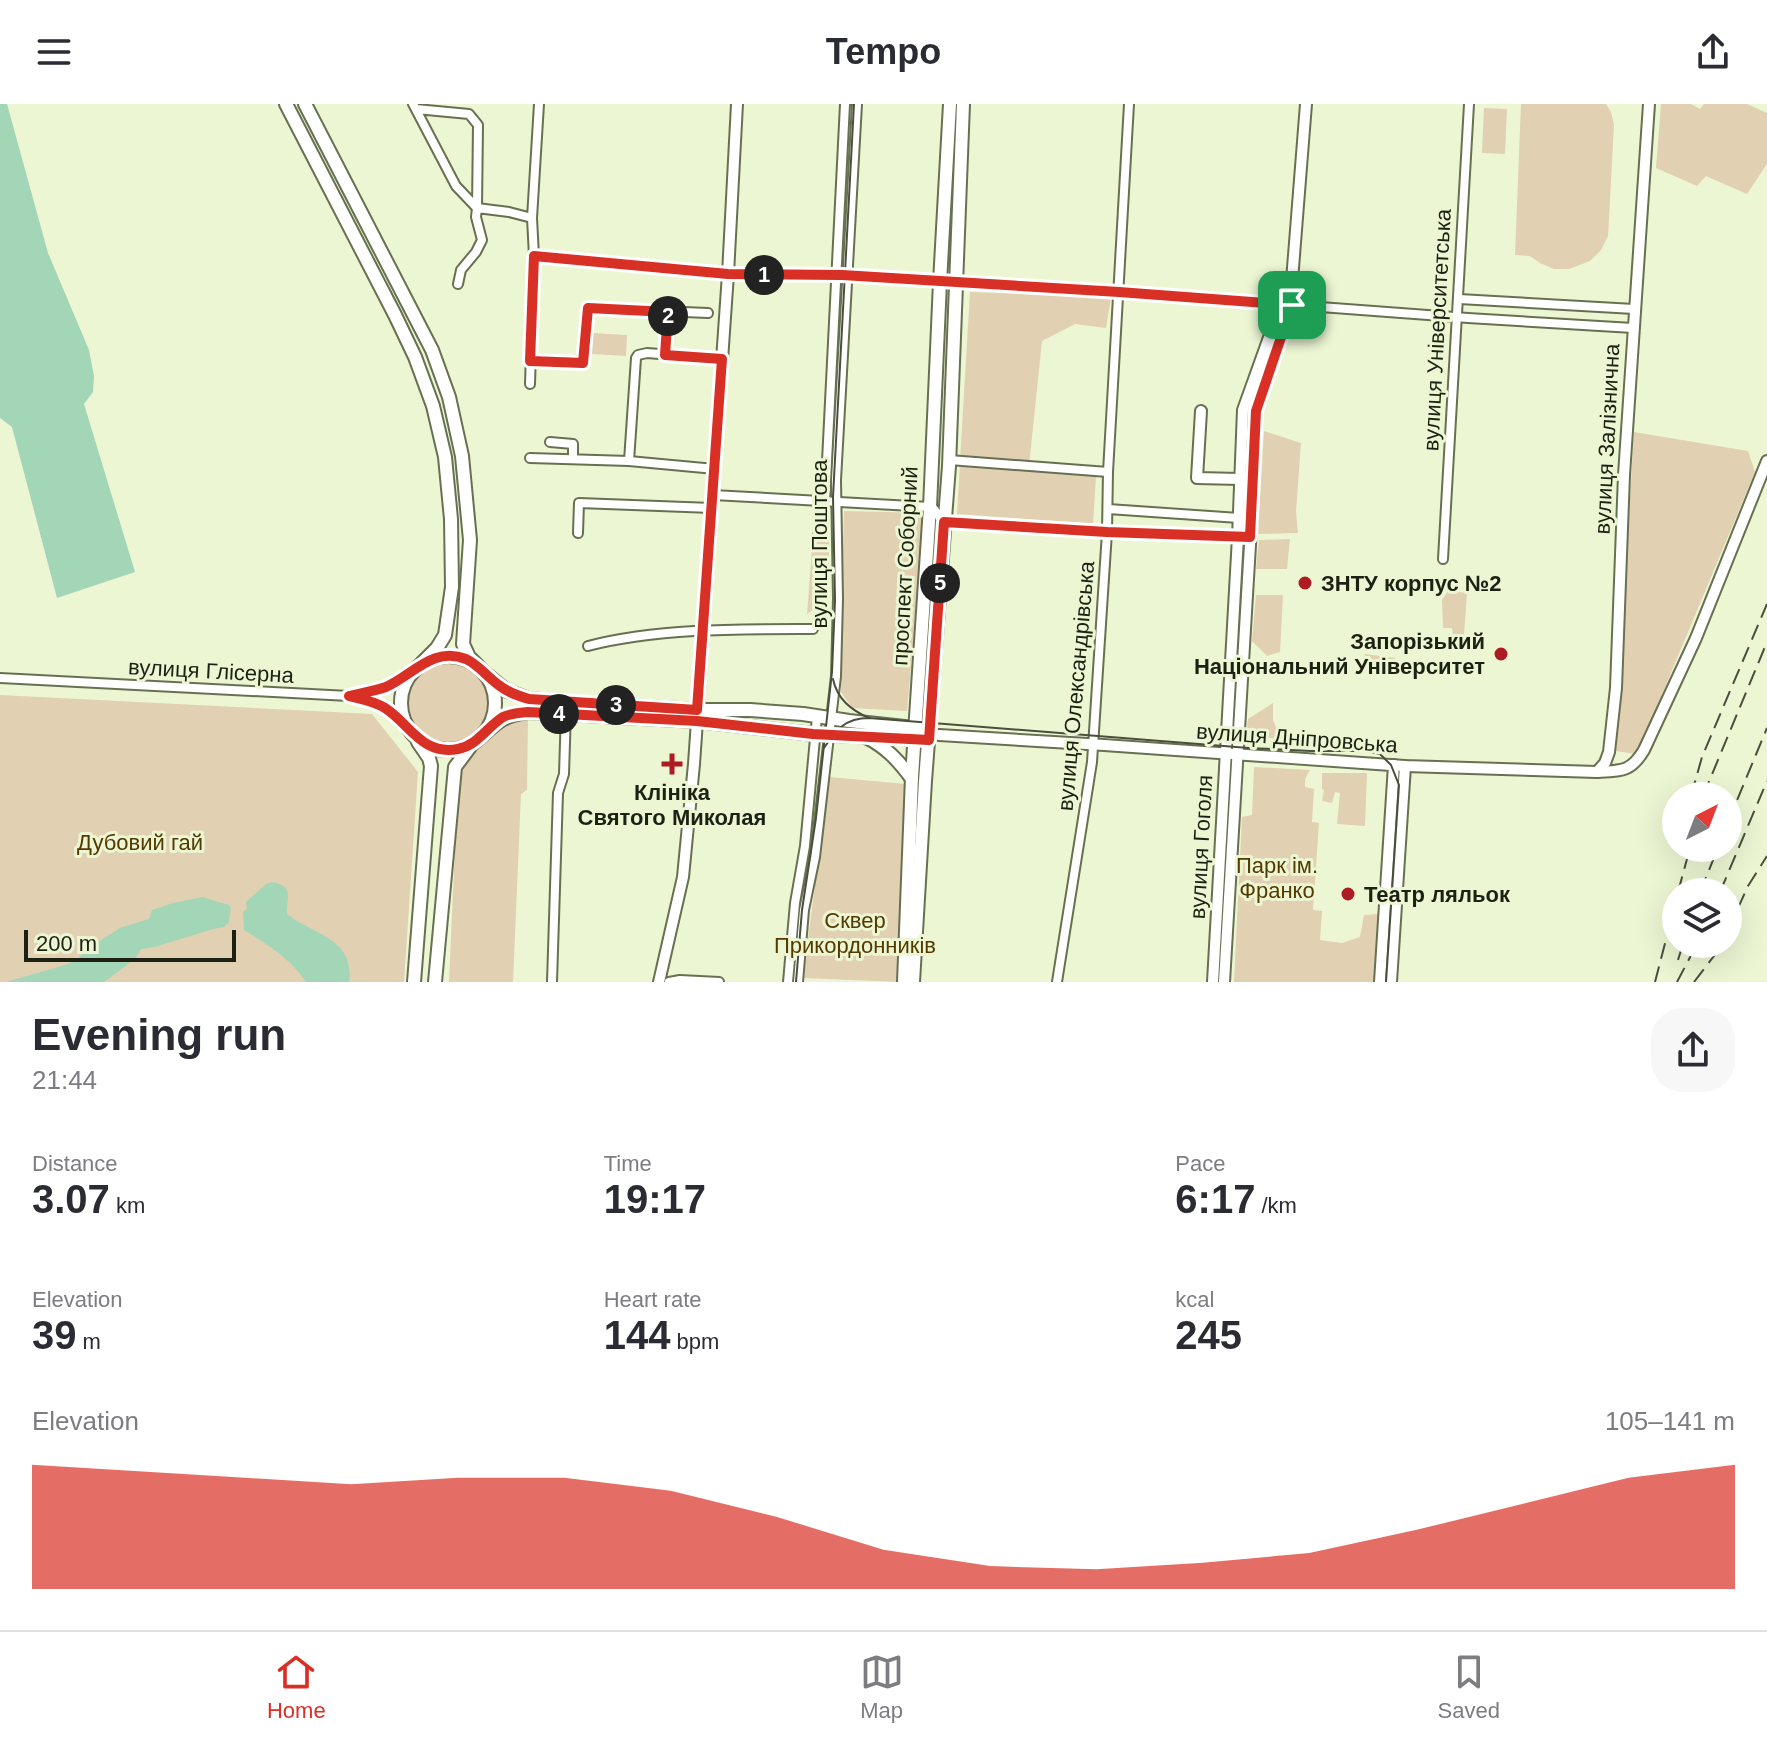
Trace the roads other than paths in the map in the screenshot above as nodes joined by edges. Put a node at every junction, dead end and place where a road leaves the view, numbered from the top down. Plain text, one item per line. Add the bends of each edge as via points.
1 (286, 104) edge
2 (305, 104) edge
3 (539, 104) edge
4 (737, 104) edge
5 (845, 104) edge
6 (857, 104) edge
7 (950, 104) edge
8 (963, 104) edge
9 (1129, 104) edge
10 (1306, 104) edge
11 (1469, 104) edge
12 (1649, 104) edge
13 (415, 107) edge
14 (477, 208) junction
15 (532, 218) junction
16 (534, 256) junction
17 (728, 274) junction
18 (837, 276) junction
19 (848, 277) junction
20 (940, 282) junction
21 (955, 282) junction
22 (458, 284) dead end
23 (1119, 292) junction
24 (1459, 299) junction
25 (1286, 305) junction
26 (1634, 309) junction
27 (668, 312) junction
28 (708, 313) dead end
29 (1458, 317) junction
30 (1633, 328) junction
31 (665, 355) junction
32 (722, 359) junction
33 (530, 361) junction
34 (530, 384) dead end
35 (1201, 411) dead end
36 (550, 442) dead end
37 (530, 458) dead end
38 (573, 459) junction
39 (949, 460) junction
40 (629, 461) junction
41 (1767, 461) edge
42 (715, 469) junction
43 (1108, 472) junction
44 (1240, 479) junction
45 (713, 495) junction
46 (825, 501) junction
47 (836, 503) junction
48 (930, 507) junction
49 (712, 508) junction
50 (450, 509) junction
51 (1108, 509) junction
52 (468, 510) junction
53 (1239, 518) junction
54 (944, 522) junction
55 (1107, 532) junction
56 (578, 533) dead end
57 (452, 536) junction
58 (818, 536) dead end
59 (1244, 537) junction
60 (470, 540) junction
61 (1443, 559) dead end
62 (813, 629) dead end
63 (703, 632) junction
64 (588, 646) dead end
65 (418, 666) junction
66 (482, 670) junction
67 (0, 678) edge
68 (349, 696) junction
69 (566, 709) junction
70 (697, 715) junction
71 (824, 718) junction
72 (411, 732) junction
73 (822, 733) junction
74 (915, 733) junction
75 (932, 735) junction
76 (863, 736) junction
77 (479, 739) junction
78 (1093, 744) junction
79 (1226, 753) junction
80 (1238, 754) junction
81 (1399, 766) junction
82 (1597, 772) junction
83 (912, 779) junction
84 (414, 982) edge
85 (435, 982) edge
86 (552, 982) edge
87 (659, 982) edge
88 (669, 982) edge
89 (719, 982) edge
90 (788, 982) edge
91 (798, 982) edge
92 (904, 982) edge
93 (913, 982) edge
94 (1057, 982) edge
95 (1213, 982) edge
96 (1224, 982) edge
97 (1380, 982) edge
98 (1391, 982) edge

1 - 50 main road via 415,357 445,457
2 - 52 main road via 432,350 462,456
3 - 15 street
4 - 17 street
5 - 18 street, вулиця Поштова
6 - 19 street, вулиця Поштова
7 - 20 main road, проспект Соборний
8 - 21 main road, проспект Соборний
9 - 23 street, вулиця Олександрівська
10 - 25 street, вулиця Гоголя
11 - 24 street, вулиця Університетська
12 - 26 street, вулиця Залізнична
13 - 14 street via 456,186
13 - 14 street via 469,114 475,120
14 - 15 street
14 - 22 street via 482,240 461,270
15 - 16 street
16 - 17 street
16 - 33 street
17 - 18 street
17 - 32 street
18 - 19 street
18 - 46 street, вулиця Поштова
19 - 20 street
19 - 47 street, вулиця Поштова
20 - 21 street
20 - 48 main road, проспект Соборний
21 - 23 street
21 - 39 main road, проспект Соборний
23 - 25 street
23 - 43 street, вулиця Олександрівська
24 - 26 street
24 - 29 street, вулиця Університетська
25 - 29 street
25 - 44 street, вулиця Гоголя via 1243,410
25 - 59 street, вулиця Гоголя via 1256,411
26 - 30 street, вулиця Залізнична
27 - 28 street
27 - 31 street
27 - 33 street via 588,308 583,363
29 - 30 street
29 - 61 street, вулиця Університетська
30 - 82 street, вулиця Залізнична via 1616,688 1609,751
31 - 32 street
31 - 40 street via 641,353 636,358
32 - 42 street
33 - 34 street
35 - 44 street via 1197,478
36 - 38 street via 573,444
37 - 38 street
38 - 40 street
39 - 43 street
39 - 54 main road, проспект Соборний
40 - 42 street
41 - 82 street, вулиця Дніпровська via 1644,750 1636,763
42 - 45 street
43 - 51 street, вулиця Олександрівська
44 - 53 street, вулиця Гоголя
45 - 46 street
45 - 49 street
46 - 47 street
46 - 58 street, вулиця Поштова
47 - 48 street
47 - 71 street, вулиця Поштова via 836,676
48 - 54 street
48 - 74 main road, проспект Соборний
49 - 56 street via 579,503
49 - 63 street
50 - 52 main road via 457,518
50 - 57 main road
51 - 53 street
51 - 55 street, вулиця Олександрівська
52 - 60 main road
53 - 59 street, вулиця Гоголя
54 - 55 street
54 - 75 main road, проспект Соборний
55 - 59 street
55 - 78 street, вулиця Олександрівська
57 - 60 main road via 465,530
57 - 65 main road via 445,635
59 - 79 street, вулиця Гоголя
59 - 80 street, вулиця Гоголя
60 - 66 main road via 463,644
62 - 63 street
63 - 64 street via 621,637
63 - 70 street
65 - 66 main road via 456,656
65 - 68 street, вулиця Глісерна via 385,687
65 - 72 main road via 401,698
66 - 69 main road, вулиця Дніпровська via 518,695
66 - 77 main road via 492,684 496,705 490,726
67 - 68 street, вулиця Глісерна
68 - 72 street via 381,706
69 - 70 main road, вулиця Дніпровська
69 - 77 main road, вулиця Дніпровська via 509,715
69 - 86 street
70 - 71 main road, вулиця Дніпровська via 750,710
70 - 73 main road, вулиця Дніпровська
70 - 87 street via 683,877
71 - 73 street, вулиця Поштова
71 - 74 main road, вулиця Дніпровська
72 - 77 main road via 443,750 465,748
72 - 84 main road via 431,766
73 - 76 main road, вулиця Дніпровська
73 - 90 street, вулиця Поштова
73 - 91 street, вулиця Поштова via 816,844
74 - 75 main road, вулиця Дніпровська
74 - 76 main road, вулиця Дніпровська
74 - 83 main road, проспект Соборний
75 - 78 street, вулиця Дніпровська
75 - 93 main road, проспект Соборний
76 - 83 main road via 880,744
77 - 85 main road via 455,767
78 - 79 street, вулиця Дніпровська
78 - 94 street, вулиця Олександрівська
79 - 80 street, вулиця Дніпровська
79 - 95 street, вулиця Гоголя
80 - 81 street, вулиця Дніпровська
80 - 96 street, вулиця Гоголя
81 - 82 street, вулиця Дніпровська
81 - 97 street
81 - 98 street
83 - 92 main road, проспект Соборний
88 - 89 street

